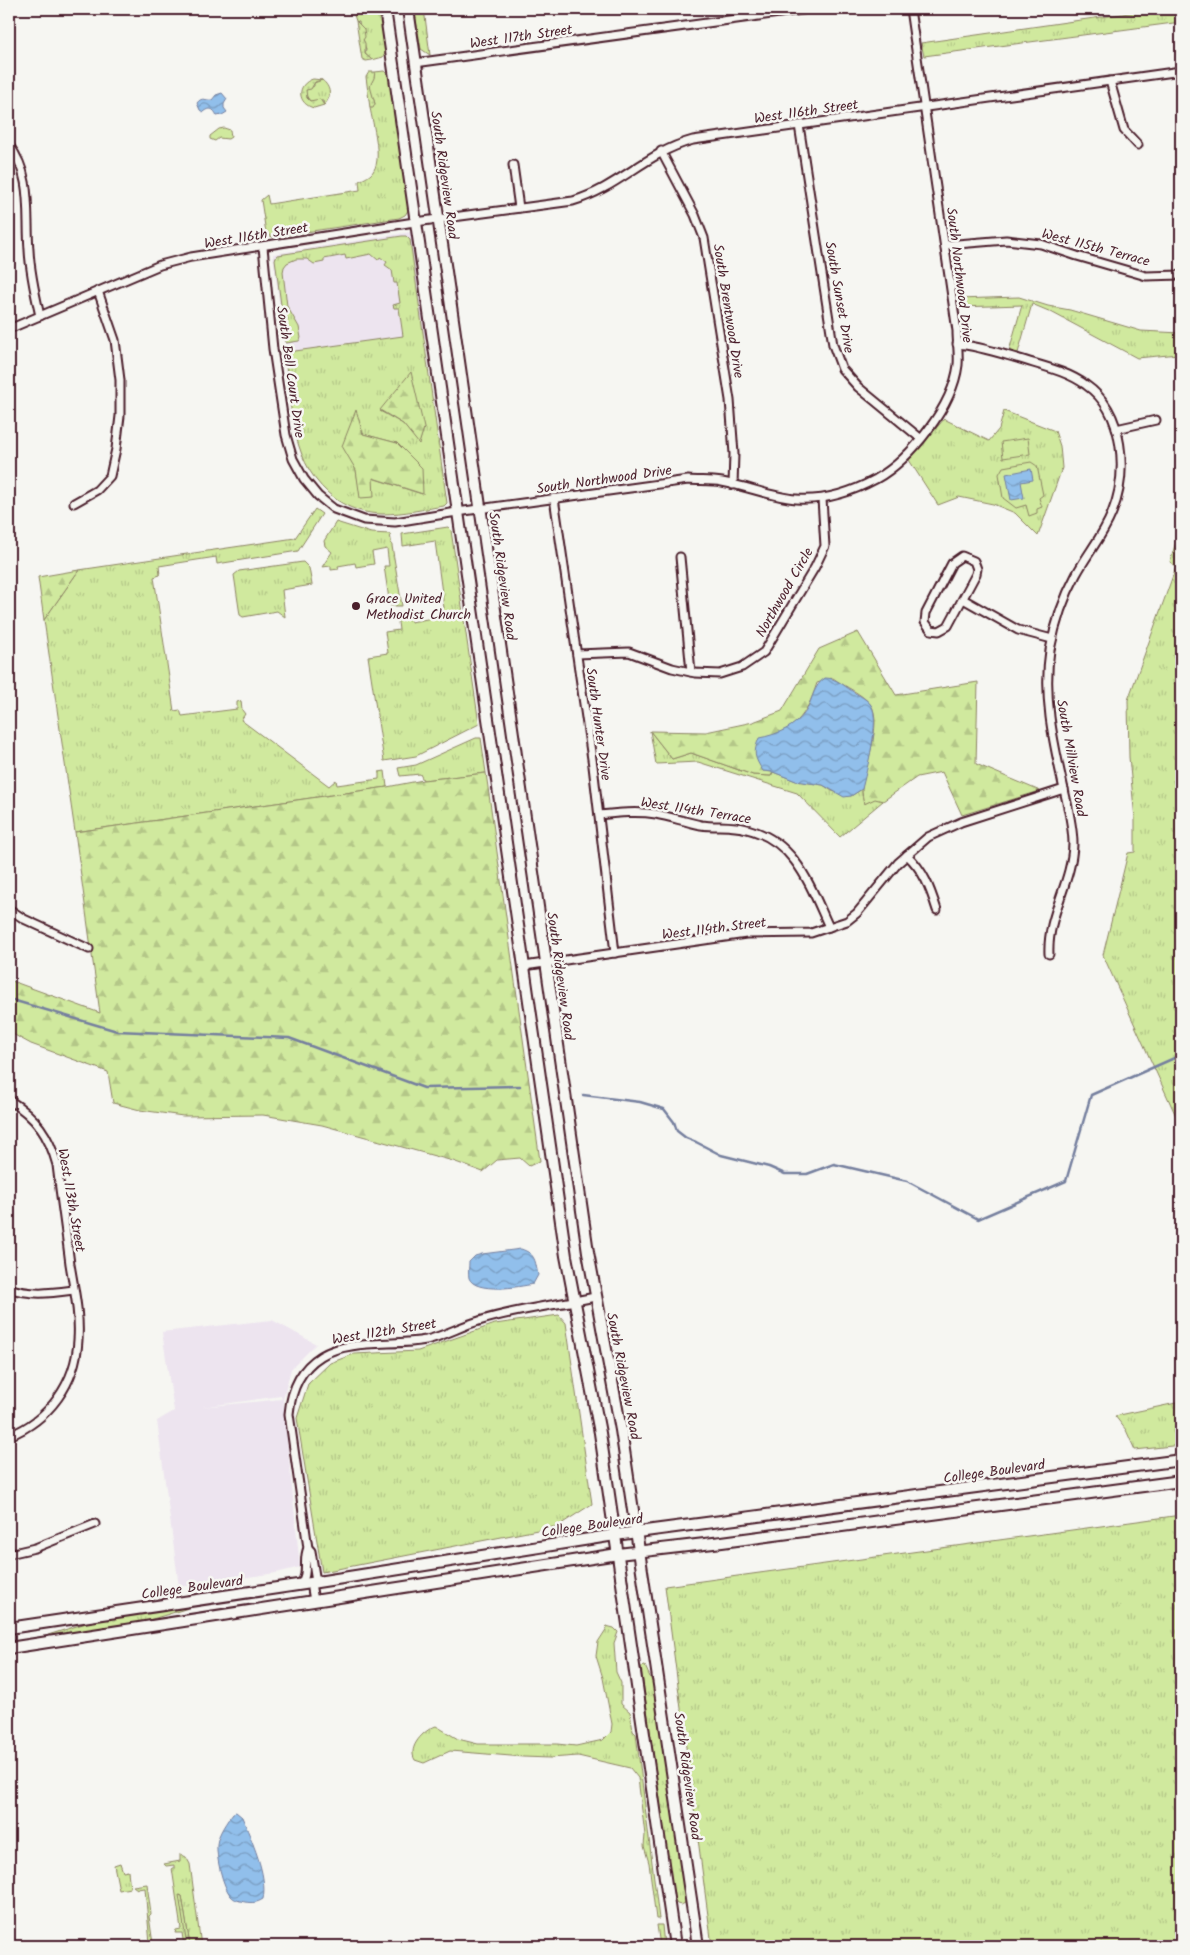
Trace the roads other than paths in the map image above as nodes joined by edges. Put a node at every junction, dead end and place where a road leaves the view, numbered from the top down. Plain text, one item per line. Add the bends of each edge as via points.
1 (385, 9) edge
2 (408, 9) edge
3 (809, 9) edge
4 (910, 9) edge
5 (415, 63) junction
6 (1181, 71) edge
7 (1110, 81) junction
8 (923, 107) junction
9 (800, 125) junction
10 (9, 145) edge
11 (1138, 145) dead end
12 (661, 151) junction
13 (513, 165) dead end
14 (519, 208) junction
15 (437, 219) junction
16 (416, 222) junction
17 (945, 245) junction
18 (263, 247) junction
19 (1181, 275) edge
20 (98, 291) junction
21 (40, 316) junction
22 (9, 329) edge
23 (957, 344) junction
24 (1156, 420) dead end
25 (1116, 429) junction
26 (920, 438) junction
27 (733, 484) junction
28 (554, 498) junction
29 (822, 499) junction
30 (74, 503) dead end
31 (479, 509) junction
32 (457, 512) junction
33 (680, 557) dead end
34 (963, 599) junction
35 (1052, 640) junction
36 (577, 654) junction
37 (691, 672) junction
38 (1064, 789) junction
39 (599, 815) junction
40 (907, 855) junction
41 (9, 909) edge
42 (937, 910) dead end
43 (829, 927) junction
44 (89, 949) dead end
45 (615, 953) junction
46 (1049, 954) dead end
47 (545, 963) junction
48 (524, 966) junction
49 (9, 1100) edge
50 (9, 1288) edge
51 (74, 1290) junction
52 (596, 1297) junction
53 (574, 1302) junction
54 (9, 1436) edge
55 (1181, 1460) edge
56 (1181, 1481) edge
57 (96, 1524) dead end
58 (636, 1532) junction
59 (615, 1535) junction
60 (308, 1548) junction
61 (639, 1551) junction
62 (9, 1554) edge
63 (618, 1554) junction
64 (309, 1584) junction
65 (314, 1601) junction
66 (9, 1628) edge
67 (9, 1648) edge
68 (675, 1946) edge
69 (698, 1946) edge

1 - 16 main road
2 - 5 main road, South Ridgeview Road
3 - 5 street, West 117th Street
4 - 8 street, South Northwood Drive
5 - 15 main road, South Ridgeview Road
6 - 7 street, West 116th Street
7 - 8 street, West 116th Street
7 - 11 street via 1124,130
8 - 9 street, West 116th Street
8 - 17 street, South Northwood Drive
9 - 12 street, West 116th Street via 692,140
9 - 26 street, South Sunset Drive via 833,345 842,369 858,387
10 - 21 street via 17,155 26,179 28,249
12 - 14 street, West 116th Street via 596,193 573,201
12 - 27 street, South Brentwood Drive via 704,238 730,400
13 - 14 street
14 - 15 street, West 116th Street
15 - 16 street, West 116th Street
15 - 31 main road, South Ridgeview Road
16 - 18 street, West 116th Street
16 - 32 main road
17 - 19 street, West 115th Terrace via 1006,240 1041,244 1146,276
17 - 23 street, South Northwood Drive
18 - 20 street, West 116th Street via 191,257 160,265
18 - 32 street, South Bell Court Drive via 286,435 293,459 304,479 334,509 364,520 394,522
20 - 21 street, West 116th Street
20 - 30 street via 115,340 120,416 110,476 97,490
21 - 22 street, West 116th Street
23 - 25 street, South Millview Road via 973,345 1070,376 1100,397
23 - 26 street, South Northwood Drive via 958,365 952,388 941,411
24 - 25 street
25 - 35 street, South Millview Road via 1121,468 1113,512 1066,594
26 - 29 street, South Northwood Drive via 901,459 876,478
27 - 28 street, South Northwood Drive via 688,480
27 - 29 street, South Northwood Drive via 780,497
28 - 31 street, South Northwood Drive
28 - 36 street, South Hunter Drive
29 - 37 street, Northwood Circle via 824,546 816,567 764,652 742,667 720,674
31 - 32 street, South Northwood Drive
31 - 47 main road, South Ridgeview Road
32 - 48 main road
33 - 37 street
34 - 34 street via 946,628 935,631 926,625 926,613 952,563 967,556 977,569
34 - 35 street via 1018,630
35 - 38 street, South Millview Road via 1048,708
36 - 37 street, Northwood Circle via 629,652
36 - 39 street, South Hunter Drive
38 - 40 street, West 114th Street via 961,822 928,837
38 - 46 street, South Millview Road via 1073,845 1067,880 1050,928
39 - 43 street, West 114th Terrace via 642,813 759,832 792,856 806,875
39 - 45 street, South Hunter Drive
40 - 42 street via 928,882
40 - 43 street, West 114th Street via 857,913
41 - 44 street
43 - 45 street, West 114th Street via 811,933 746,934
45 - 47 street, West 114th Street
47 - 48 street, West 114th Street
47 - 52 main road, South Ridgeview Road
48 - 53 main road
49 - 51 street, West 113th Street via 41,1128 52,1147
50 - 51 street via 37,1294
51 - 54 street, West 113th Street via 79,1338 70,1379 43,1416
52 - 53 street, West 112th Street
52 - 58 main road, South Ridgeview Road via 622,1430
53 - 59 main road via 600,1433
53 - 60 street, West 112th Street via 478,1321 427,1340 334,1350 313,1362 301,1376 290,1402 290,1428
55 - 58 main road, College Boulevard
56 - 61 main road
57 - 62 street via 35,1548
58 - 59 main road, College Boulevard
58 - 61 main road, South Ridgeview Road
59 - 63 main road
59 - 64 main road, College Boulevard
60 - 64 street via 311,1551
60 - 64 street via 305,1553
61 - 63 main road
61 - 69 main road, South Ridgeview Road
63 - 65 main road
63 - 68 main road
64 - 65 street
64 - 66 main road, College Boulevard
65 - 67 main road

